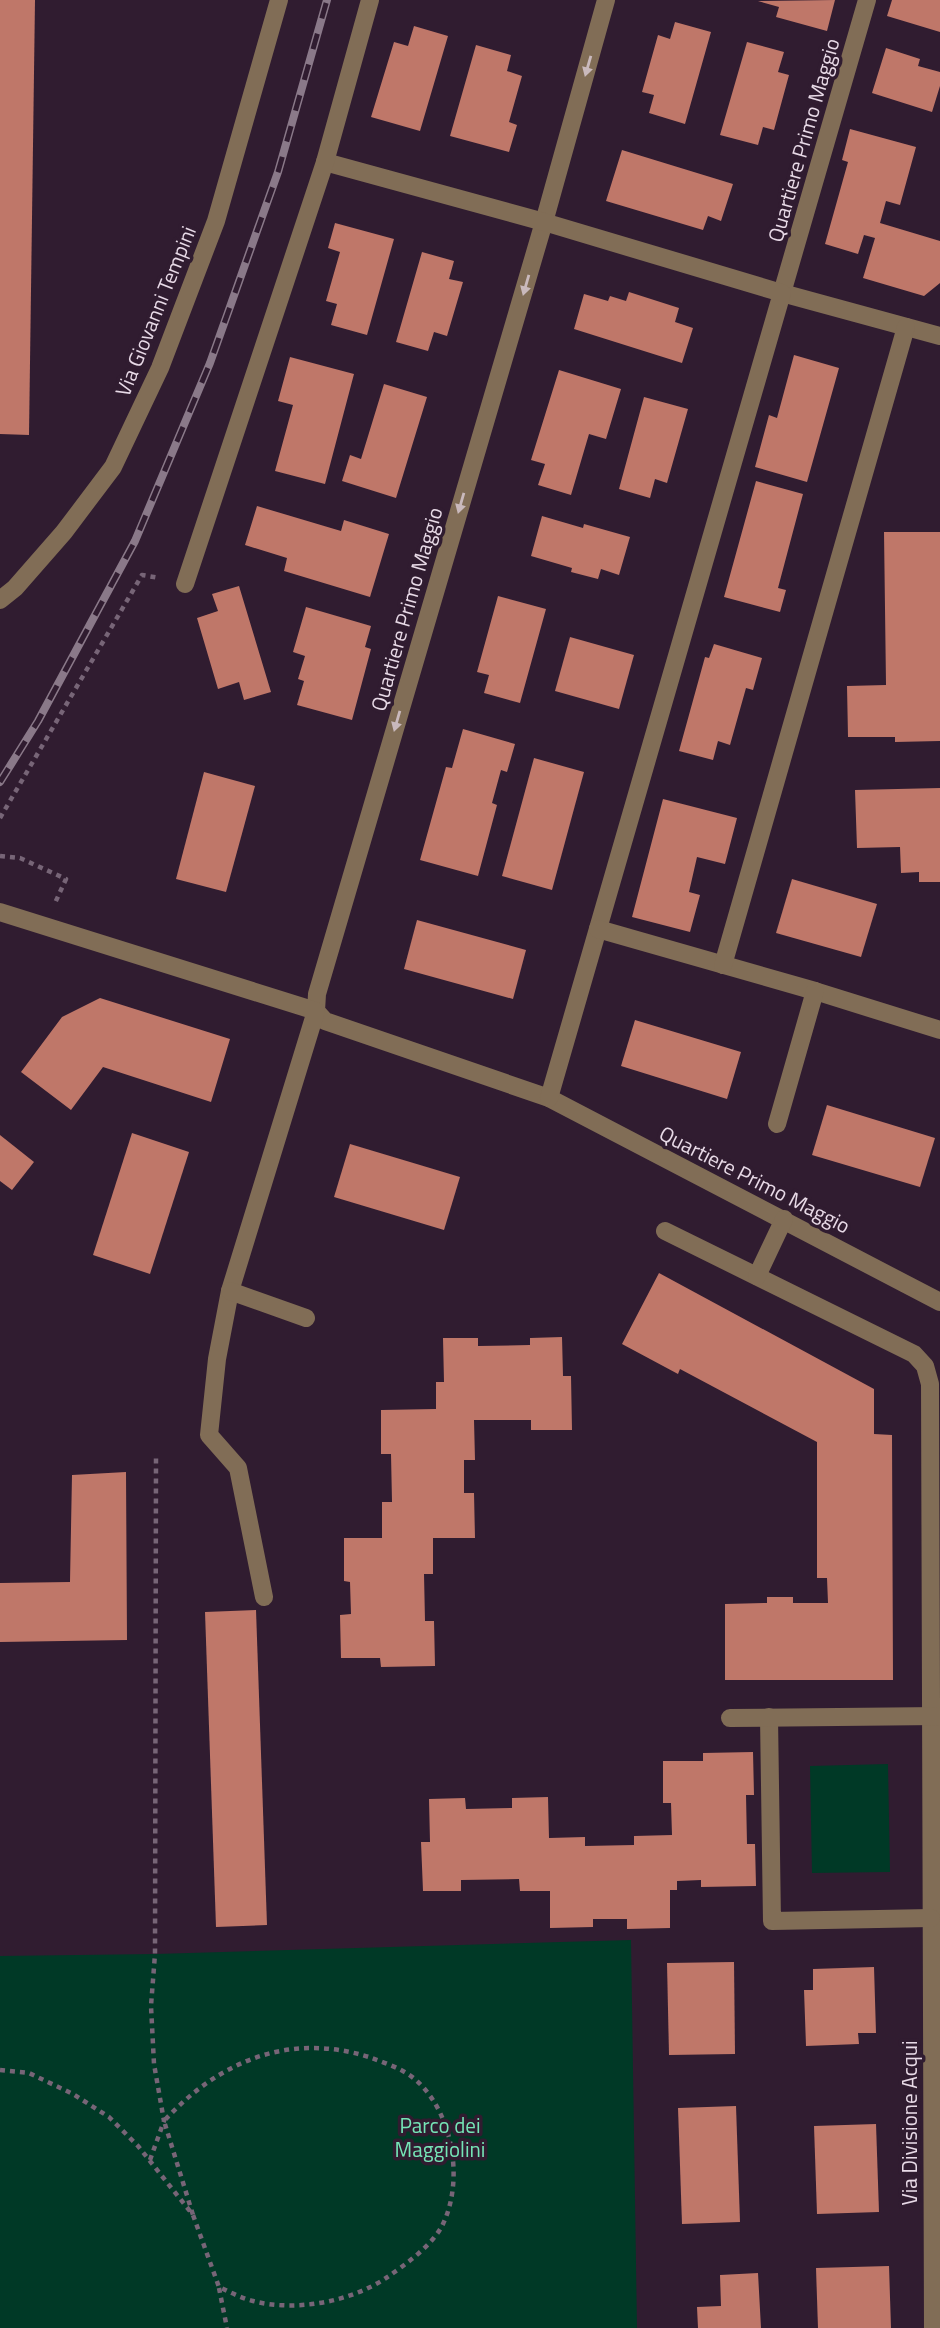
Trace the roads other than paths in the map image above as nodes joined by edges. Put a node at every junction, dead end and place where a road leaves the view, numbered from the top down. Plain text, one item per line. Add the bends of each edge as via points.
1 (279, 0) edge
2 (370, 0) edge
3 (606, 0) edge
4 (867, 0) edge
5 (325, 162) junction
6 (544, 222) junction
7 (782, 293) junction
8 (906, 327) junction
9 (940, 336) edge
10 (184, 584) road end
11 (0, 600) edge
12 (0, 912) edge
13 (598, 929) junction
14 (723, 965) junction
15 (816, 991) junction
16 (316, 1011) junction
17 (940, 1030) edge
18 (549, 1098) junction
19 (777, 1124) dead end
20 (784, 1219) junction
21 (665, 1231) dead end
22 (757, 1276) junction
23 (230, 1291) junction
24 (940, 1302) edge
25 (306, 1318) dead end
26 (935, 1485) edge
27 (264, 1597) dead end
28 (935, 1716) edge
29 (769, 1717) junction
30 (730, 1718) dead end
31 (931, 1918) junction
32 (933, 2328) edge

1 - 11 street, Via Giovanni Tempini via 216,221 160,368 113,467 64,533
2 - 5 street
3 -> 6 street, Quartiere Primo Maggio
4 - 7 street, Quartiere Primo Maggio
5 - 6 street
5 - 10 street
6 - 7 street
6 -> 16 street, Quartiere Primo Maggio via 317,994
7 - 8 street
7 - 13 street, Quartiere Primo Maggio
8 - 9 street
8 - 14 street
12 - 16 street, Quartiere Primo Maggio
13 - 14 street
13 - 18 street, Quartiere Primo Maggio
14 - 15 street
15 - 17 street
15 - 19 street
16 - 18 street, Quartiere Primo Maggio via 325,1021
16 - 23 street, Quartiere Primo Maggio
18 - 20 street, Quartiere Primo Maggio
20 - 22 street
20 - 24 street, Quartiere Primo Maggio
21 - 22 street, Via Divisione Acqui
22 - 26 street, Via Divisione Acqui via 914,1354 925,1366
23 - 25 street
23 - 27 street, Quartiere Primo Maggio via 209,1434 238,1468
26 - 28 street, Via Divisione Acqui
28 - 29 street
28 - 31 street, Via Divisione Acqui
29 - 30 street
29 - 31 street via 772,1921
31 - 32 street, Via Divisione Acqui

